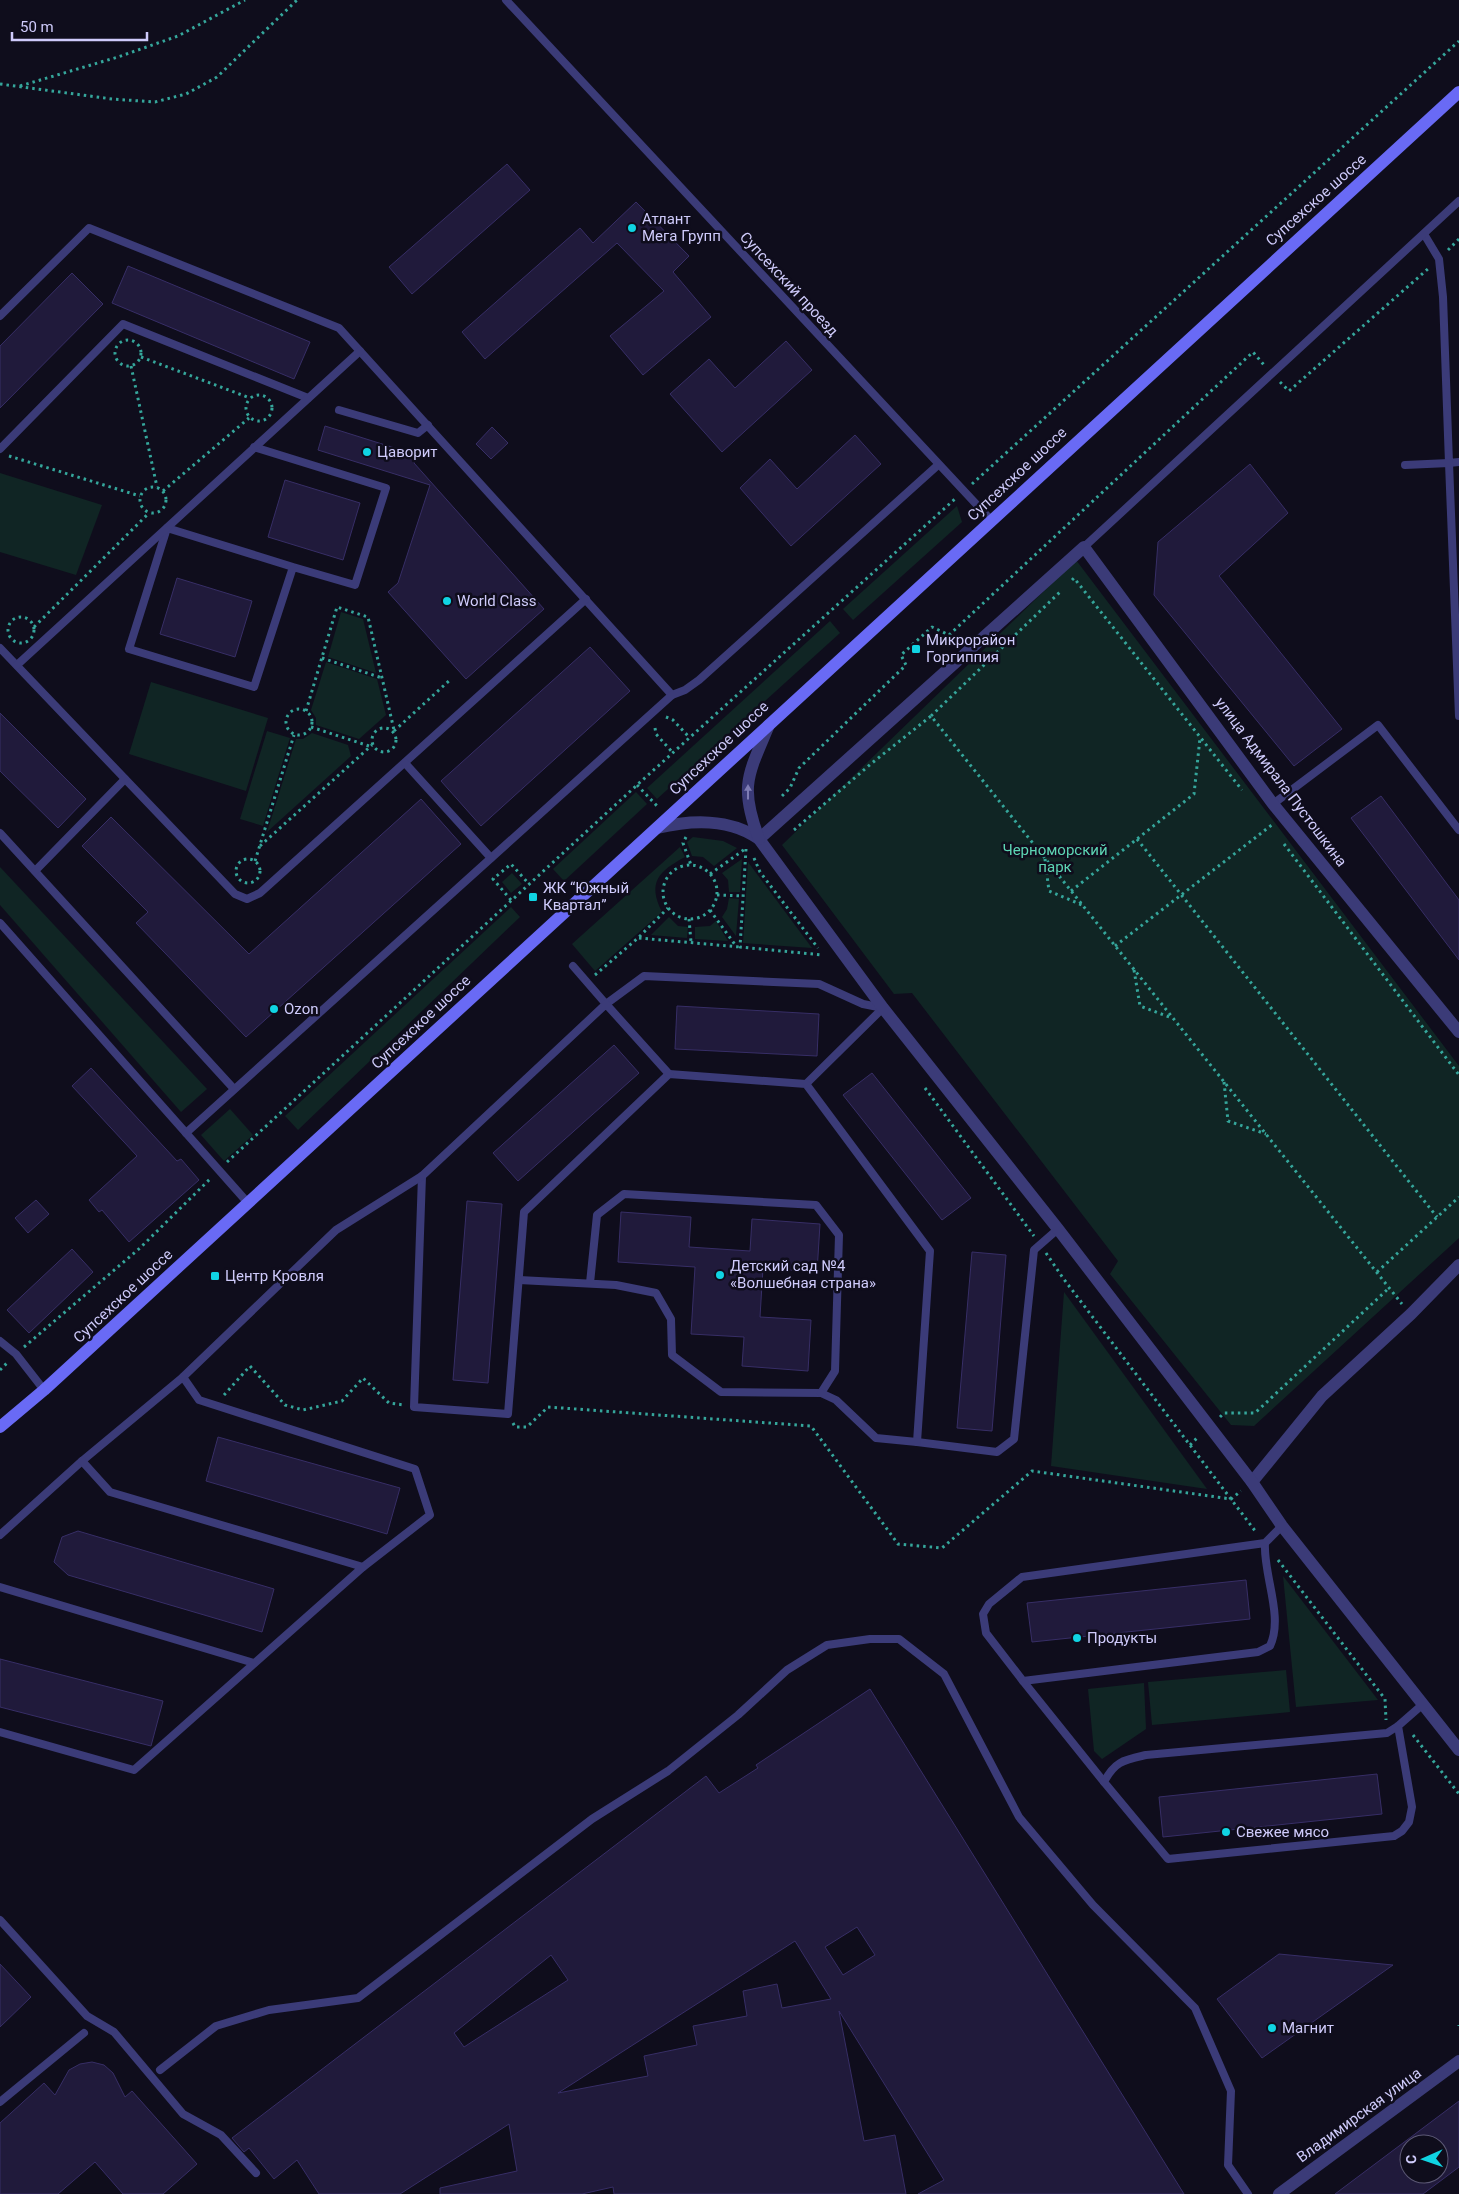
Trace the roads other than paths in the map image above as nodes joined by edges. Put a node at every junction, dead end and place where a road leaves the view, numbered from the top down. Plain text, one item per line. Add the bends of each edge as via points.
1 (506, 0) edge
2 (1459, 92) edge
3 (1459, 202) edge
4 (1424, 234) junction
5 (0, 316) edge
6 (360, 351) junction
7 (308, 398) junction
8 (339, 410) dead end
9 (428, 425) junction
10 (254, 447) junction
11 (0, 449) edge
12 (1459, 462) edge
13 (1449, 463) junction
14 (938, 465) junction
15 (1406, 465) dead end
16 (991, 520) junction
17 (1455, 526) edge
18 (167, 528) junction
19 (1084, 547) junction
20 (293, 567) junction
21 (586, 599) junction
22 (0, 648) edge
23 (17, 665) junction
24 (672, 695) junction
25 (1459, 716) edge
26 (769, 724) junction
27 (405, 763) junction
28 (125, 779) junction
29 (1273, 804) junction
30 (657, 828) junction
31 (1459, 830) edge
32 (0, 833) edge
33 (759, 839) junction
34 (491, 858) junction
35 (34, 871) junction
36 (0, 923) edge
37 (573, 966) dead end
38 (606, 1004) junction
39 (883, 1008) junction
40 (1459, 1032) edge
41 (668, 1074) junction
42 (806, 1084) junction
43 (234, 1089) junction
44 (186, 1133) junction
45 (422, 1176) junction
46 (248, 1203) junction
47 (1058, 1228) junction
48 (1459, 1266) edge
49 (519, 1280) junction
50 (590, 1283) junction
51 (0, 1341) edge
52 (182, 1377) junction
53 (44, 1390) junction
54 (821, 1393) junction
55 (0, 1427) edge
56 (917, 1442) junction
57 (82, 1461) junction
58 (1252, 1482) junction
59 (1282, 1526) junction
60 (0, 1535) edge
61 (1265, 1542) junction
62 (362, 1567) junction
63 (0, 1587) edge
64 (254, 1663) junction
65 (1023, 1681) junction
66 (1422, 1704) junction
67 (1398, 1726) junction
68 (0, 1732) edge
69 (1459, 1750) edge
70 (1104, 1782) junction
71 (0, 1920) edge
72 (84, 2033) dead end
73 (1459, 2061) edge
74 (160, 2070) dead end
75 (0, 2102) edge
76 (256, 2173) dead end
77 (1284, 2192) edge
78 (1248, 2194) edge

1 - 14 lane, Супсехский проезд
2 - 16 main road, Супсехское шоссе
3 - 4 lane
4 - 13 lane via 1439,259
4 - 19 lane
5 - 6 lane via 90,228 339,328
6 - 7 lane
6 - 9 lane
7 - 10 lane
7 - 11 lane via 123,324
8 - 9 lane via 418,433
9 - 21 lane
10 - 18 lane
10 - 20 lane via 386,488 355,585
12 - 13 lane
13 - 15 lane
13 - 17 lane
14 - 16 lane, Супсехский проезд
14 - 24 lane via 699,680
16 - 26 main road, Супсехское шоссе
17 - 25 lane
18 - 20 lane
18 - 20 lane via 129,648 254,687
18 - 23 lane
19 - 29 street, улица Адмирала Пустошкина
19 - 33 street
21 - 24 lane
21 - 27 lane
22 - 23 lane
23 - 28 lane
24 - 34 lane
26 - 30 main road, Супсехское шоссе
33 -> 26 street via 749,808 747,786 751,767
27 - 28 lane via 260,893 248,899 235,894
27 - 34 lane
28 - 35 lane
29 - 31 lane via 1378,726
29 - 40 street, улица Адмирала Пустошкина
30 - 33 street via 684,823 714,823 735,826
30 - 46 main road, Супсехское шоссе
32 - 35 lane
33 - 39 street
34 - 43 lane
35 - 43 lane
36 - 44 lane
37 - 38 lane
38 - 39 lane via 644,976 819,984 863,1004
38 - 41 lane
38 - 45 lane
39 - 42 lane
39 - 47 street
41 - 42 lane
41 - 49 lane via 524,1212
42 - 56 lane via 930,1251
43 - 44 lane
44 - 46 lane
45 - 49 lane via 414,1408 508,1414
45 - 52 lane via 336,1230
46 - 53 main road, Супсехское шоссе
47 - 56 lane via 1034,1250 1014,1439 996,1452
47 - 58 street
48 - 58 street via 1322,1396
49 - 50 lane
50 - 54 lane via 656,1292 671,1319 672,1355 721,1392
50 - 54 lane via 597,1215 624,1194 816,1205 839,1235 835,1371
51 - 53 lane via 16,1354
52 - 57 lane
52 - 62 lane via 199,1400 415,1470 430,1515
53 - 55 main road, Супсехское шоссе
54 - 56 lane via 836,1400 876,1438
57 - 60 lane
57 - 62 lane via 110,1492
58 - 59 street
59 - 61 lane
59 - 66 street
61 - 65 lane via 1264,1560 1276,1621 1270,1646 1258,1652
61 - 65 lane via 1022,1577 989,1604 983,1614 986,1633
62 - 64 lane
63 - 64 lane
64 - 68 lane via 134,1770
65 - 70 lane
66 - 67 lane
66 - 69 street
67 - 70 lane via 1387,1733 1146,1755 1112,1768
67 - 70 lane via 1412,1807 1409,1822 1394,1836 1168,1859
71 - 76 lane via 87,2016 114,2032 183,2114 221,2135
72 - 75 lane
73 - 77 street, Владимирская улица
74 - 78 lane via 216,2026 269,2010 358,1998 592,1819 668,1771 738,1715 787,1670 827,1645 899,1639 944,1674 1019,1817 1093,1905 1195,2008 1231,2091 1228,2165

